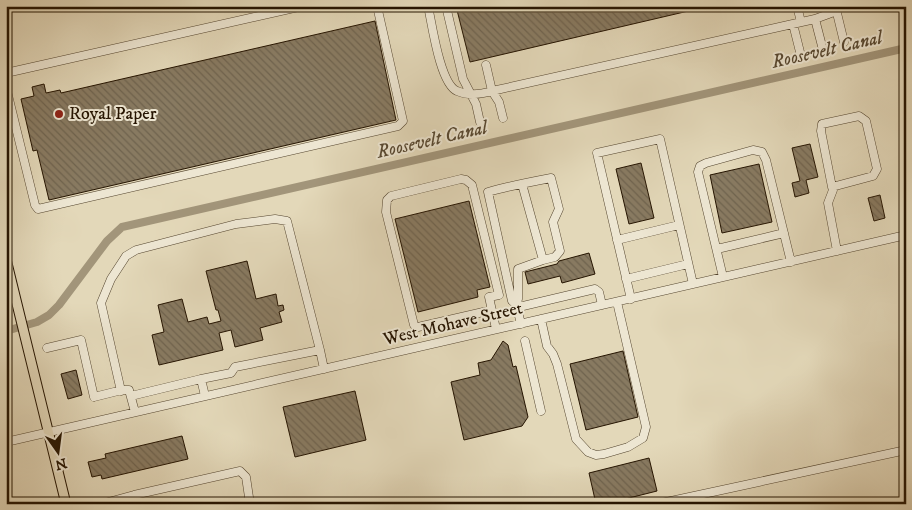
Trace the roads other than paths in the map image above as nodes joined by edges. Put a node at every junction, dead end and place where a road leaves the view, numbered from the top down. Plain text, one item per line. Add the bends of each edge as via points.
1 (302, 6) edge
2 (377, 6) edge
3 (428, 6) edge
4 (446, 6) edge
5 (798, 6) edge
6 (825, 6) edge
7 (838, 8) edge
8 (827, 15) junction
9 (815, 19) junction
10 (801, 22) junction
11 (793, 24) junction
12 (844, 42) dead end
13 (822, 46) dead end
14 (800, 52) dead end
15 (486, 65) dead end
16 (6, 73) edge
17 (6, 87) edge
18 (492, 91) junction
19 (470, 94) junction
20 (503, 118) dead end
21 (480, 122) dead end
22 (522, 184) junction
23 (832, 187) junction
24 (680, 225) junction
25 (784, 233) junction
26 (906, 235) edge
27 (617, 240) junction
28 (717, 249) junction
29 (837, 251) junction
30 (6, 259) edge
31 (543, 260) junction
32 (791, 262) junction
33 (688, 264) junction
34 (723, 277) junction
35 (626, 279) junction
36 (693, 284) junction
37 (631, 298) junction
38 (617, 302) junction
39 (516, 304) junction
40 (602, 305) junction
41 (492, 310) junction
42 (541, 319) junction
43 (521, 324) junction
44 (496, 329) junction
45 (525, 341) dead end
46 (47, 348) dead end
47 (321, 353) junction
48 (324, 369) junction
49 (201, 379) junction
50 (121, 391) junction
51 (131, 396) junction
52 (205, 396) junction
53 (540, 410) dead end
54 (134, 412) junction
55 (49, 432) junction
56 (6, 442) edge
57 (906, 450) edge
58 (66, 504) edge
59 (101, 504) edge
60 (250, 504) edge
61 (657, 504) edge

1 - 16 street
2 - 17 street via 403,121 398,126 38,210
3 - 19 street via 440,63 447,80 456,91
4 - 19 street via 463,79
5 - 10 street
6 - 8 street
7 - 8 street
7 - 12 street
8 - 9 street
9 - 10 street
9 - 13 street
10 - 11 street
11 - 14 street
11 - 18 street
15 - 18 street
18 - 19 street
18 - 20 street
19 - 21 street
22 - 31 street
22 - 31 street via 551,178 559,209 553,222 560,251 555,257
22 - 39 street via 488,192 512,301
23 - 23 street via 822,124 859,116 866,120 877,169 874,176
23 - 29 street via 828,203
24 - 27 street
24 - 27 street via 660,139 597,154
24 - 33 street
25 - 28 street
25 - 28 street via 766,160 762,152 753,150 700,166 698,172
25 - 32 street
26 - 29 street, West Mohave Street
27 - 35 street
28 - 34 street
29 - 32 street, West Mohave Street
30 - 55 main road
31 - 39 street via 518,269
32 - 34 street, West Mohave Street
33 - 35 street
33 - 36 street
34 - 36 street, West Mohave Street
35 - 37 street
36 - 37 street, West Mohave Street
37 - 38 street, West Mohave Street
38 - 40 street, West Mohave Street
38 - 42 street via 646,427 643,438 637,443 604,454 588,452 576,439 557,364 547,346
39 - 40 street via 523,306 595,289
39 - 43 street
40 - 42 street, West Mohave Street
41 - 41 street via 488,297 499,294 472,185 461,179 387,200 386,212 414,324 418,327
41 - 44 street
42 - 43 street, West Mohave Street
43 - 44 street, West Mohave Street
44 - 48 street, West Mohave Street
45 - 53 street
46 - 50 street via 81,340 94,397
47 - 48 street
47 - 49 street via 235,367 232,373
47 - 50 street via 287,222 275,219 236,224 136,250 126,256 100,302
48 - 52 street, West Mohave Street
49 - 51 street
49 - 52 street
50 - 51 street via 129,390
51 - 54 street
52 - 54 street, West Mohave Street
54 - 55 street, West Mohave Street
55 - 56 street, West Mohave Street
55 - 58 main road
57 - 61 street
59 - 60 street via 240,472 246,477

